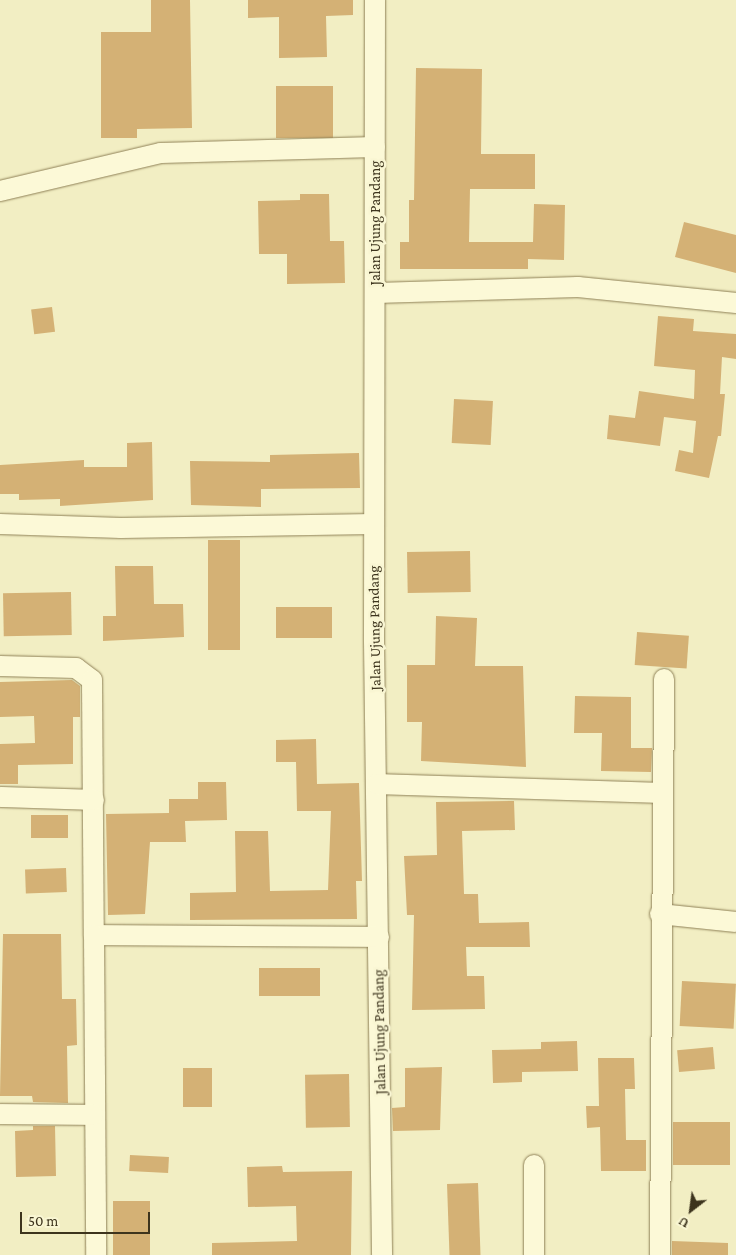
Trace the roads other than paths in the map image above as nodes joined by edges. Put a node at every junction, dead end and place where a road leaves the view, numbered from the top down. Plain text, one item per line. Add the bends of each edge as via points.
1 (375, 0) edge
2 (375, 147) junction
3 (0, 191) edge
4 (376, 293) junction
5 (736, 303) edge
6 (0, 524) edge
7 (374, 524) junction
8 (0, 666) edge
9 (664, 679) dead end
10 (377, 784) junction
11 (661, 793) junction
12 (0, 797) edge
13 (94, 800) junction
14 (660, 914) junction
15 (736, 922) edge
16 (94, 935) junction
17 (379, 937) junction
18 (0, 1114) edge
19 (93, 1115) junction
20 (534, 1165) dead end
21 (96, 1255) edge
22 (382, 1255) edge
23 (534, 1255) edge
24 (660, 1255) edge

1 - 2 street, Jalan Ujung Pandang
2 - 3 street via 161,153
2 - 4 street, Jalan Ujung Pandang
4 - 5 street via 578,287
4 - 7 street, Jalan Ujung Pandang
6 - 7 street
7 - 10 street, Jalan Ujung Pandang
8 - 13 street via 76,668 89,674 94,711
9 - 11 street
10 - 11 street
10 - 17 street, Jalan Ujung Pandang
11 - 14 street
12 - 13 street
13 - 16 street
14 - 15 street
14 - 24 street
16 - 17 street
16 - 19 street
17 - 22 street, Jalan Ujung Pandang
18 - 19 street
19 - 21 street
20 - 23 street

